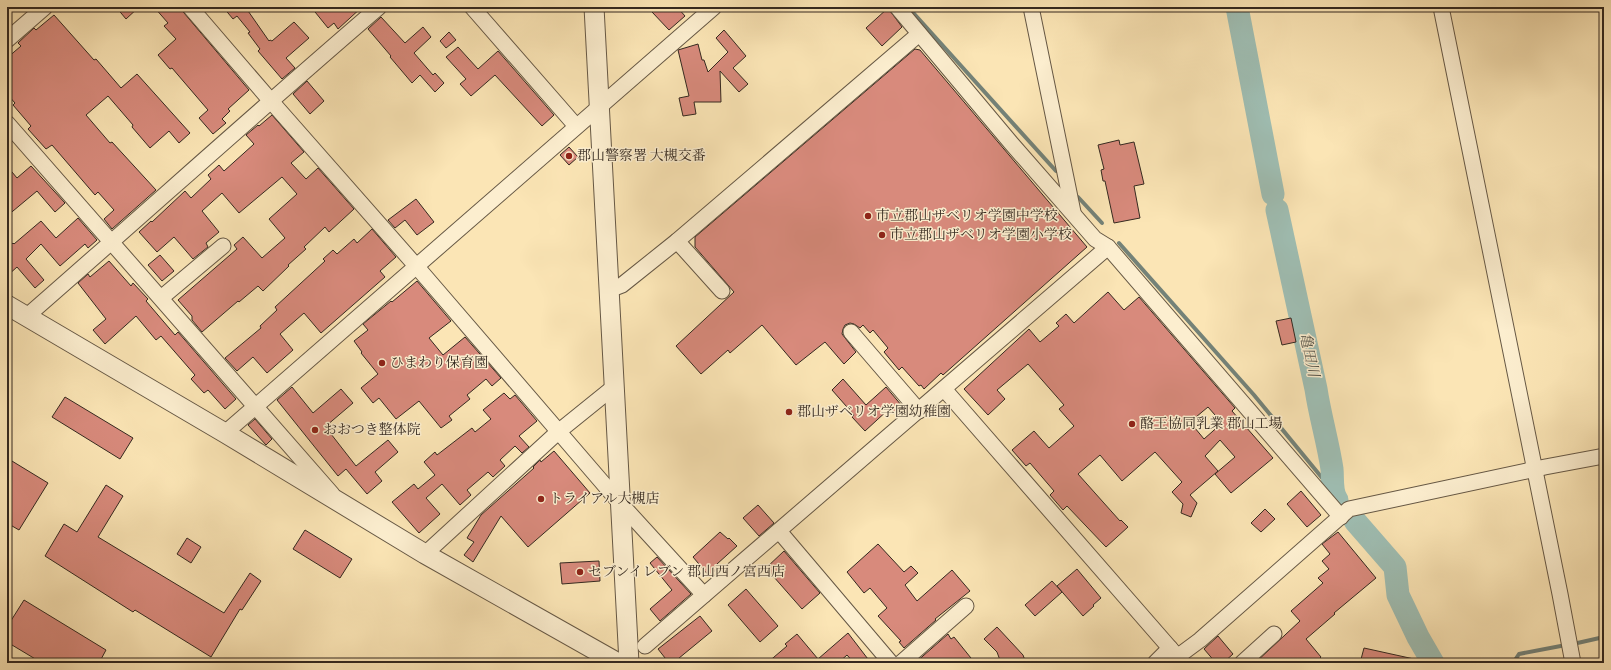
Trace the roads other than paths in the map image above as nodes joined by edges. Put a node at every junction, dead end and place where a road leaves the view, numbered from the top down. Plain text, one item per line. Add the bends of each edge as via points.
1 (45, 7) edge
2 (190, 7) edge
3 (379, 7) edge
4 (472, 7) edge
5 (594, 7) edge
6 (714, 7) edge
7 (897, 7) edge
8 (1031, 7) edge
9 (1441, 7) edge
10 (919, 34) junction
11 (7, 40) edge
12 (270, 100) junction
13 (599, 107) junction
14 (7, 123) edge
15 (576, 126) junction
16 (1073, 213) junction
17 (677, 241) junction
18 (112, 242) junction
19 (223, 246) dead end
20 (1108, 247) junction
21 (417, 267) junction
22 (609, 290) junction
23 (722, 291) dead end
24 (161, 298) junction
25 (7, 305) edge
26 (26, 317) junction
27 (851, 332) dead end
28 (615, 386) junction
29 (944, 389) junction
30 (256, 408) junction
31 (919, 411) junction
32 (558, 432) junction
33 (225, 433) junction
34 (1604, 456) edge
35 (1535, 469) junction
36 (338, 501) junction
37 (620, 503) junction
38 (1341, 517) junction
39 (779, 531) junction
40 (425, 554) junction
41 (704, 595) junction
42 (966, 606) dead end
43 (1274, 634) dead end
44 (645, 646) dead end
45 (1571, 651) edge
46 (1177, 656) edge
47 (618, 663) edge
48 (629, 663) edge
49 (891, 663) edge
50 (901, 663) edge
51 (1155, 663) edge
52 (1242, 663) edge

1 - 11 street
2 - 12 street
3 - 12 street
4 - 15 street
5 - 13 street
6 - 13 street
7 - 10 street
8 - 16 street
9 - 35 street
10 - 16 street
10 - 17 street
12 - 18 street
12 - 21 street
13 - 15 street
13 - 22 street
14 - 18 street
15 - 21 street
16 - 20 street via 1095,239
17 - 22 street via 622,285
17 - 23 street
18 - 24 street
18 - 26 street
19 - 24 street
20 - 29 street
20 - 38 street
21 - 30 street
21 - 32 street
22 - 28 street
24 - 30 street
25 - 26 street
26 - 33 street
27 - 31 street
28 - 32 street
28 - 37 street
29 - 31 street
29 - 46 street
30 - 33 street
30 - 36 street
31 - 39 street
32 - 37 street
32 - 40 street
33 - 36 street
34 - 35 street
35 - 38 street via 1349,509
35 - 45 street
36 - 40 street
37 - 41 street
37 - 48 street
38 - 46 street via 1200,640
39 - 41 street
39 - 49 street
40 - 47 street
41 - 44 street
42 - 50 street
43 - 52 street
46 - 51 street

